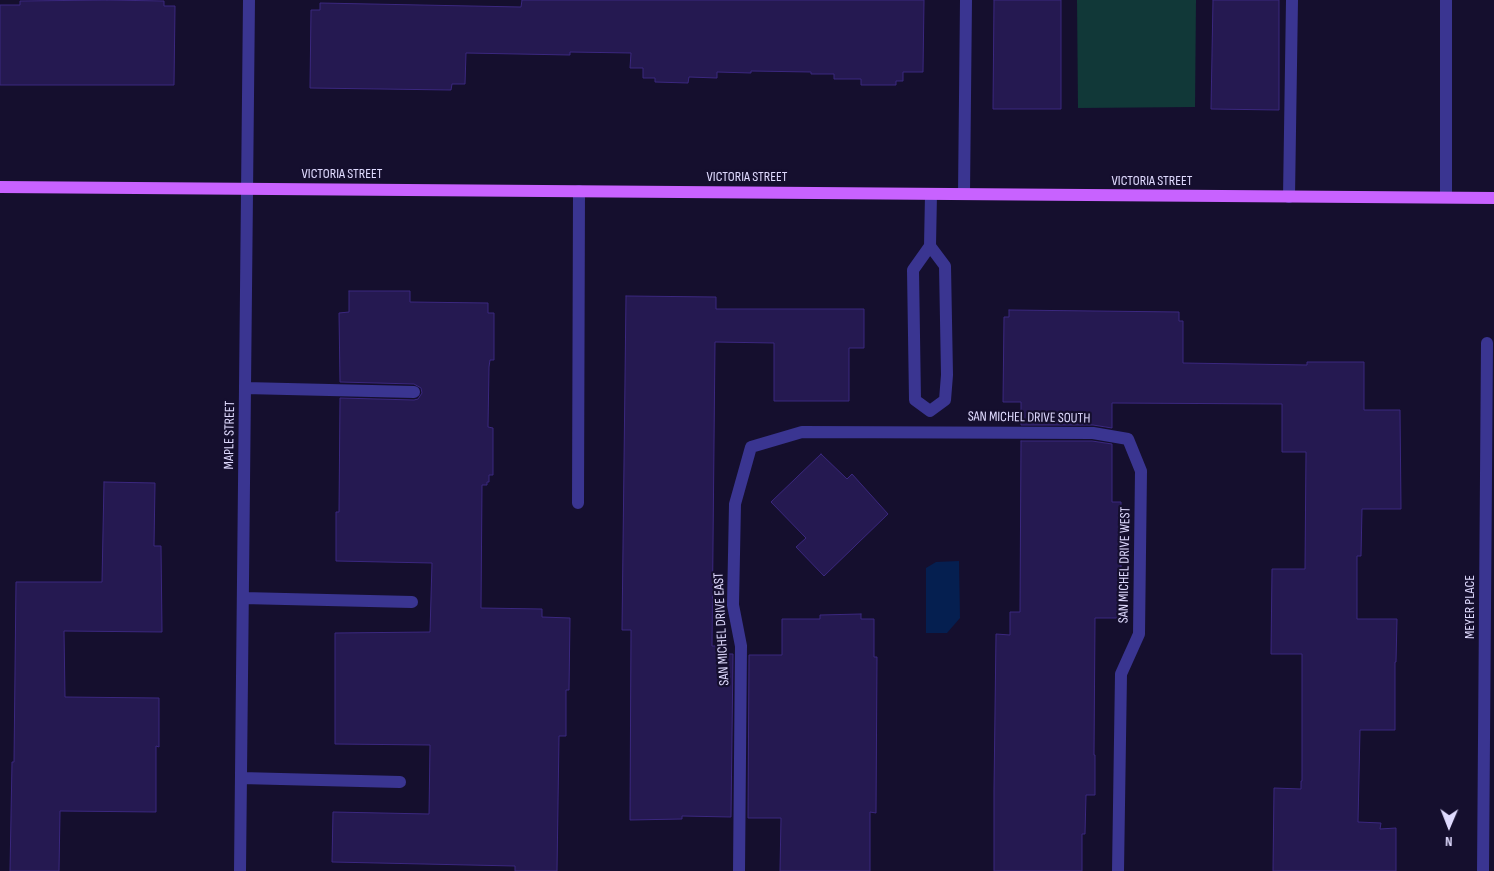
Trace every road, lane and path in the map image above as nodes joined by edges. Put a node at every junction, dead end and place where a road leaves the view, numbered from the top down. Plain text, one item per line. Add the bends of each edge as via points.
1 (249, 0) edge
2 (966, 0) edge
3 (1292, 0) edge
4 (1446, 0) edge
5 (0, 186) edge
6 (248, 188) junction
7 (580, 191) junction
8 (931, 194) junction
9 (964, 194) junction
10 (1289, 196) junction
11 (1446, 197) junction
12 (1494, 198) edge
13 (930, 246) junction
14 (1487, 343) dead end
15 (245, 388) junction
16 (414, 392) dead end
17 (930, 411) junction
18 (930, 432) junction
19 (1128, 439) joint
20 (751, 447) joint
21 (578, 503) dead end
22 (243, 598) junction
23 (412, 602) dead end
24 (241, 778) junction
25 (400, 782) dead end
26 (240, 871) edge
27 (739, 871) edge
28 (1118, 871) edge
29 (1483, 871) edge

1 - 6 street, MAPLE STREET
2 - 9 street
3 - 10 street
4 - 11 street
5 - 6 main road, VICTORIA STREET
6 - 7 main road, VICTORIA STREET
6 - 15 street, MAPLE STREET
7 - 8 main road, VICTORIA STREET
7 - 21 street
8 - 9 main road, VICTORIA STREET
8 - 13 street
9 - 10 main road, VICTORIA STREET
10 - 11 main road, VICTORIA STREET
11 - 12 main road, VICTORIA STREET
13 - 17 street via 945,266 947,375 945,400
13 - 17 street via 913,270 915,400
14 - 29 street, MEYER PLACE
15 - 16 street
15 - 22 street, MAPLE STREET
17 - 18 street
18 - 19 street, SAN MICHEL DRIVE SOUTH via 1093,433
18 - 20 street, SAN MICHEL DRIVE SOUTH via 802,432
19 - 28 street, SAN MICHEL DRIVE WEST via 1141,471 1139,634 1122,674
20 - 27 street, SAN MICHEL DRIVE EAST via 735,504 733,605 741,646
22 - 23 street
22 - 24 street, MAPLE STREET
24 - 25 street
24 - 26 street, MAPLE STREET

